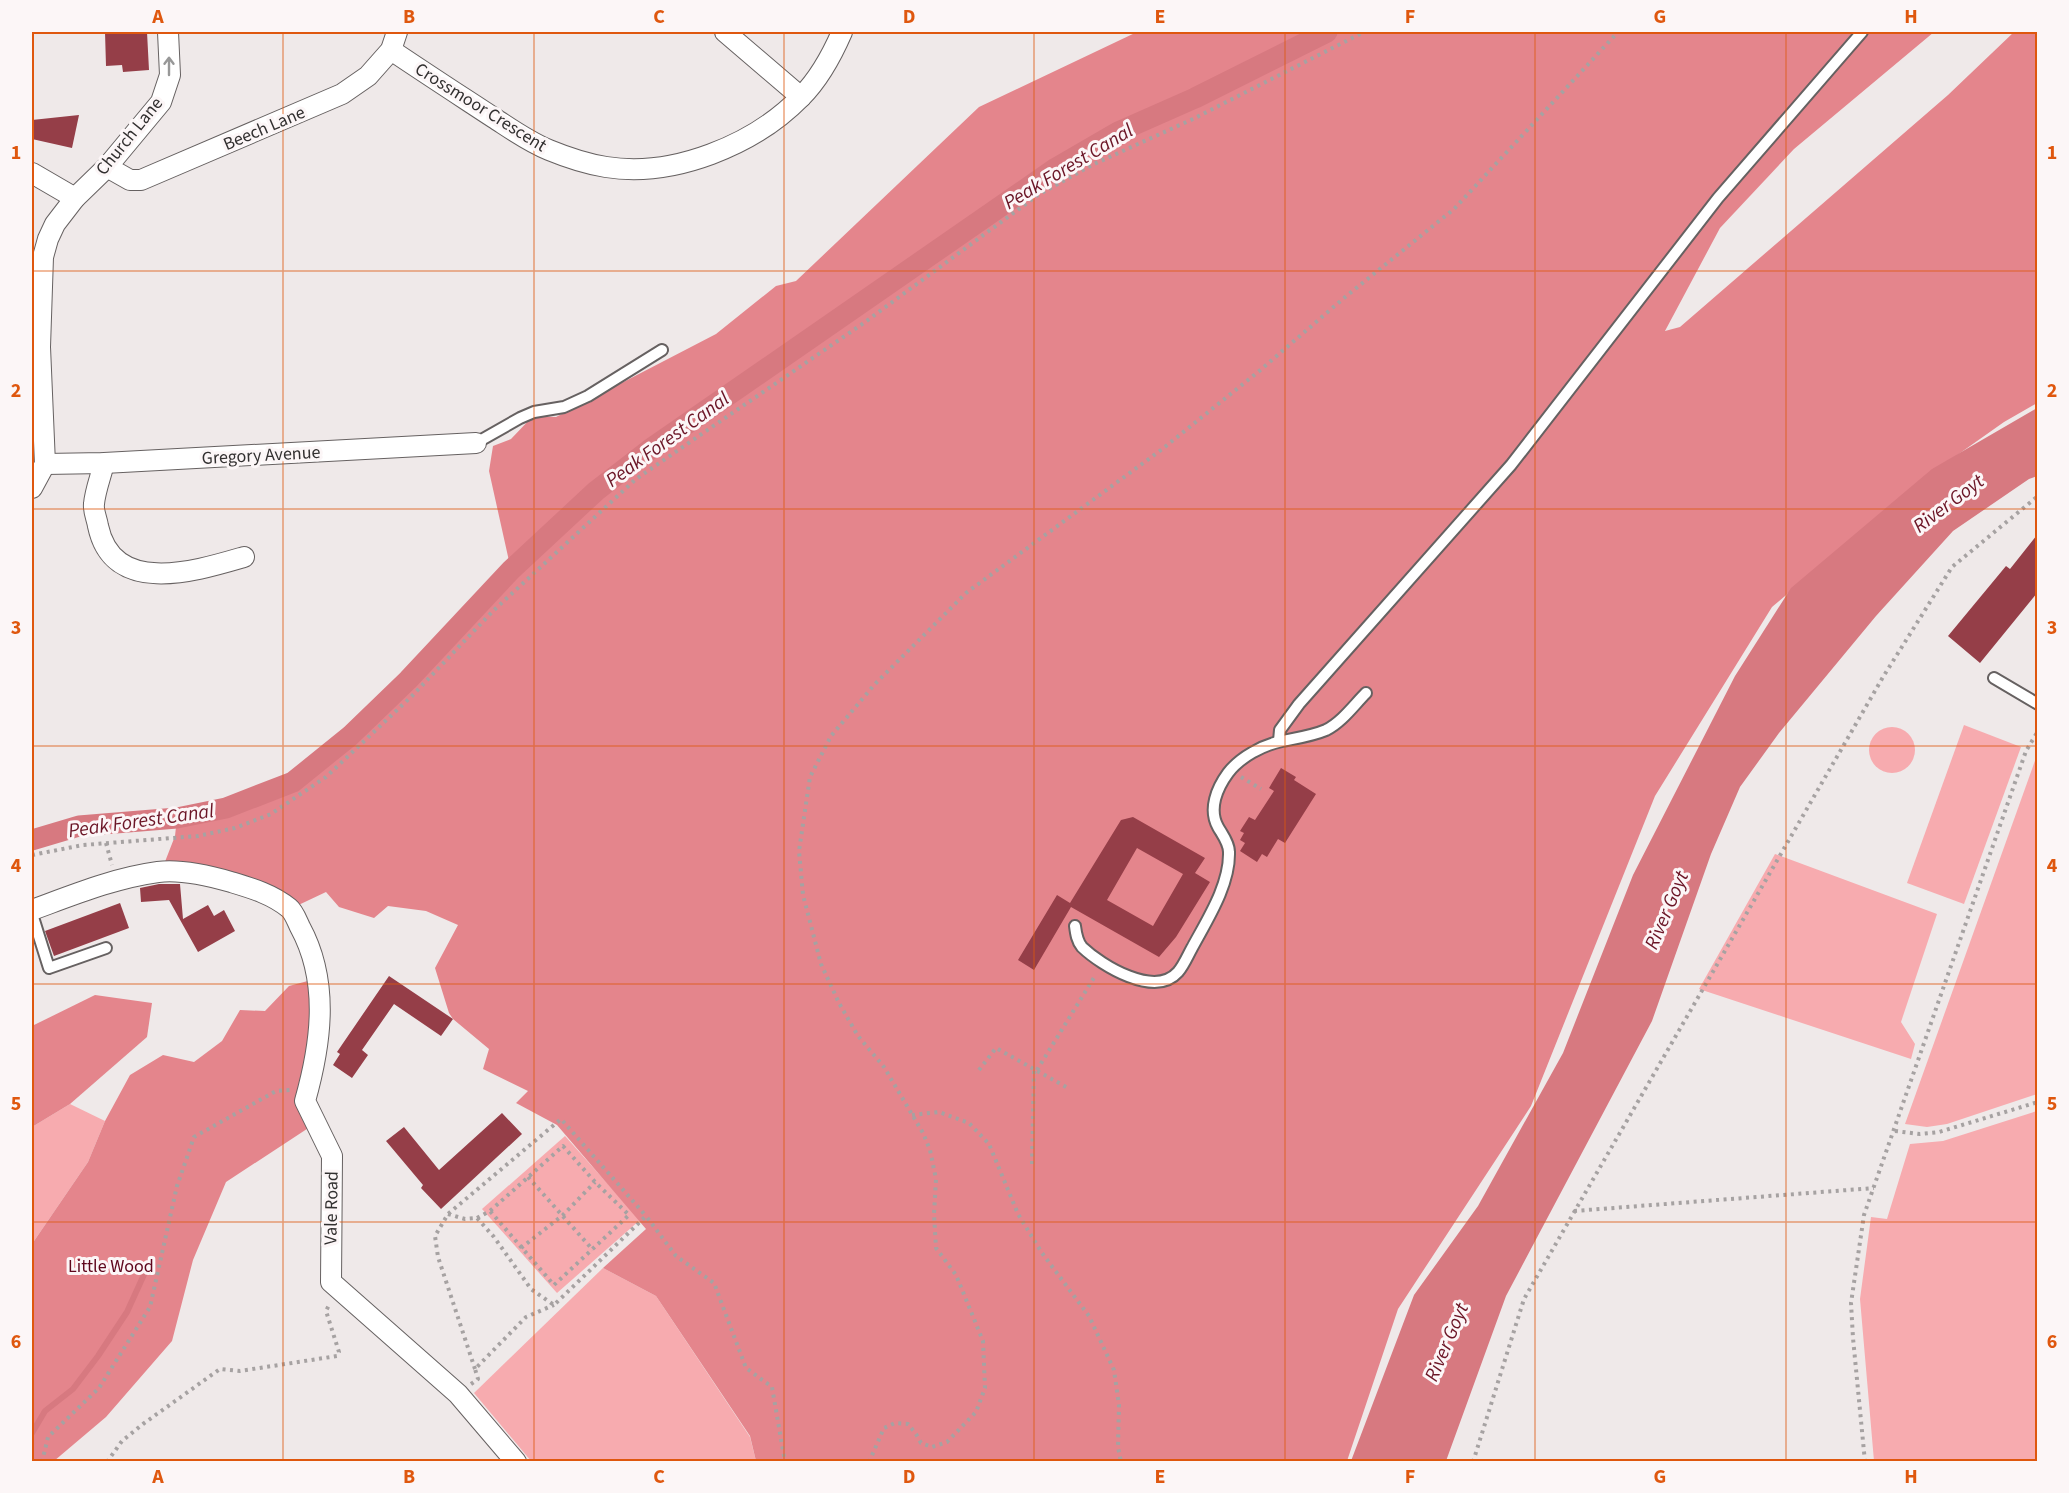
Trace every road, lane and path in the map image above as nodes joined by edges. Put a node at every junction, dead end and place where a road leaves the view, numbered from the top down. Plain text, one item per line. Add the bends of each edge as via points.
1 (168, 32) edge
2 (397, 32) edge
3 (725, 32) edge
4 (842, 32) edge
5 (1364, 32) edge
6 (1618, 32) edge
7 (1862, 32) edge
8 (391, 50) junction
9 (801, 97) junction
10 (107, 167) junction
11 (32, 173) edge
12 (75, 198) junction
13 (662, 350) dead end
14 (476, 443) joint
15 (104, 463) junction
16 (45, 464) junction
17 (32, 488) edge
18 (2037, 496) edge
19 (244, 557) dead end
20 (1994, 678) dead end
21 (1366, 693) dead end
22 (2037, 704) edge
23 (2037, 731) edge
24 (1279, 741) junction
25 (1230, 771) junction
26 (1261, 789) dead end
27 (32, 855) edge
28 (32, 912) edge
29 (1075, 926) dead end
30 (106, 948) dead end
31 (1103, 962) junction
32 (1036, 1069) junction
33 (979, 1070) dead end
34 (1068, 1088) dead end
35 (276, 1091) dead end
36 (2037, 1102) edge
37 (911, 1115) junction
38 (1895, 1131) junction
39 (1032, 1164) dead end
40 (528, 1177) junction
41 (595, 1182) junction
42 (1874, 1188) junction
43 (490, 1211) junction
44 (1574, 1211) junction
45 (448, 1214) junction
46 (562, 1215) junction
47 (646, 1216) junction
48 (477, 1218) junction
49 (521, 1248) junction
50 (593, 1250) junction
51 (329, 1305) dead end
52 (554, 1305) junction
53 (475, 1369) junction
54 (458, 1394) junction
55 (42, 1461) edge
56 (108, 1461) edge
57 (516, 1461) edge
58 (785, 1461) edge
59 (869, 1461) edge
60 (1121, 1461) edge
61 (1473, 1461) edge
62 (1865, 1461) edge

10 -> 1 street, Church Lane via 161,102 170,75
2 - 8 street, Beech Lane
3 - 9 street
4 - 9 street, Crossmoor Crescent via 825,65
5 - 27 path via 1038,195 861,326 636,479 493,611 412,696 326,777 271,814 235,828 198,836 83,845
6 - 37 path via 1454,209 1161,450 966,593 875,684 831,736 810,777 799,850 803,895 820,964 839,1003 858,1036 885,1067
7 - 24 lane via 1718,198 1511,465 1299,704 1280,730
8 - 9 street, Crossmoor Crescent via 524,137 548,150 605,167 638,169 703,156 742,141
8 - 10 street, Beech Lane via 368,76 342,94 162,172 130,180
10 - 12 street, Church Lane
11 - 12 street
12 - 16 street, Church Lane via 55,224 43,257 40,347
13 - 14 lane via 588,396 564,407 534,412
14 - 15 street, Gregory Avenue
15 - 16 street, Gregory Avenue
15 - 19 street via 94,504 101,540 115,561 141,573 172,574
16 - 17 street
18 - 44 path via 1952,567 1883,676
20 - 22 lane
21 - 24 lane via 1334,726
23 - 38 path via 2025,751
24 - 25 lane via 1252,753
25 - 26 path
25 - 31 lane via 1216,794 1213,809 1229,850 1221,895 1179,971 1167,981 1152,982 1132,979
28 - 30 lane via 49,968
28 - 54 street, Vale Road via 116,880 161,872 208,876 261,891 290,909 308,941 319,978 320,1025 305,1101 332,1156 331,1282
29 - 31 lane via 1082,946
31 - 32 path
32 - 33 path via 996,1048
32 - 34 path
32 - 39 path
35 - 55 path via 194,1137 177,1186 150,1307 99,1388 48,1437
36 - 38 path via 1939,1132
37 - 59 path via 930,1150 936,1179 936,1248 956,1275 983,1341 985,1388 976,1412 947,1442 932,1447 921,1443 908,1424 895,1423 884,1428
37 - 60 path via 939,1112 969,1123 989,1144 1018,1214 1042,1254 1089,1316 1114,1370
38 - 42 path
40 - 41 path via 563,1146
40 - 43 path
40 - 46 path
41 - 46 path
41 - 50 path via 629,1215
42 - 44 path
42 - 62 path via 1864,1215 1851,1303
43 - 48 path
43 - 49 path
44 - 61 path via 1524,1299
45 - 47 path via 561,1119
45 - 48 path via 465,1220
45 - 53 path via 435,1236 438,1257
46 - 49 path
46 - 50 path
47 - 52 path
47 - 58 path via 676,1256 714,1283 746,1368 772,1387
48 - 52 path via 531,1289
49 - 50 path via 554,1285
51 - 56 path via 326,1311 337,1356 240,1371 220,1369 122,1441
52 - 53 path via 526,1317
53 - 54 path via 478,1379
54 - 57 street, Vale Road

